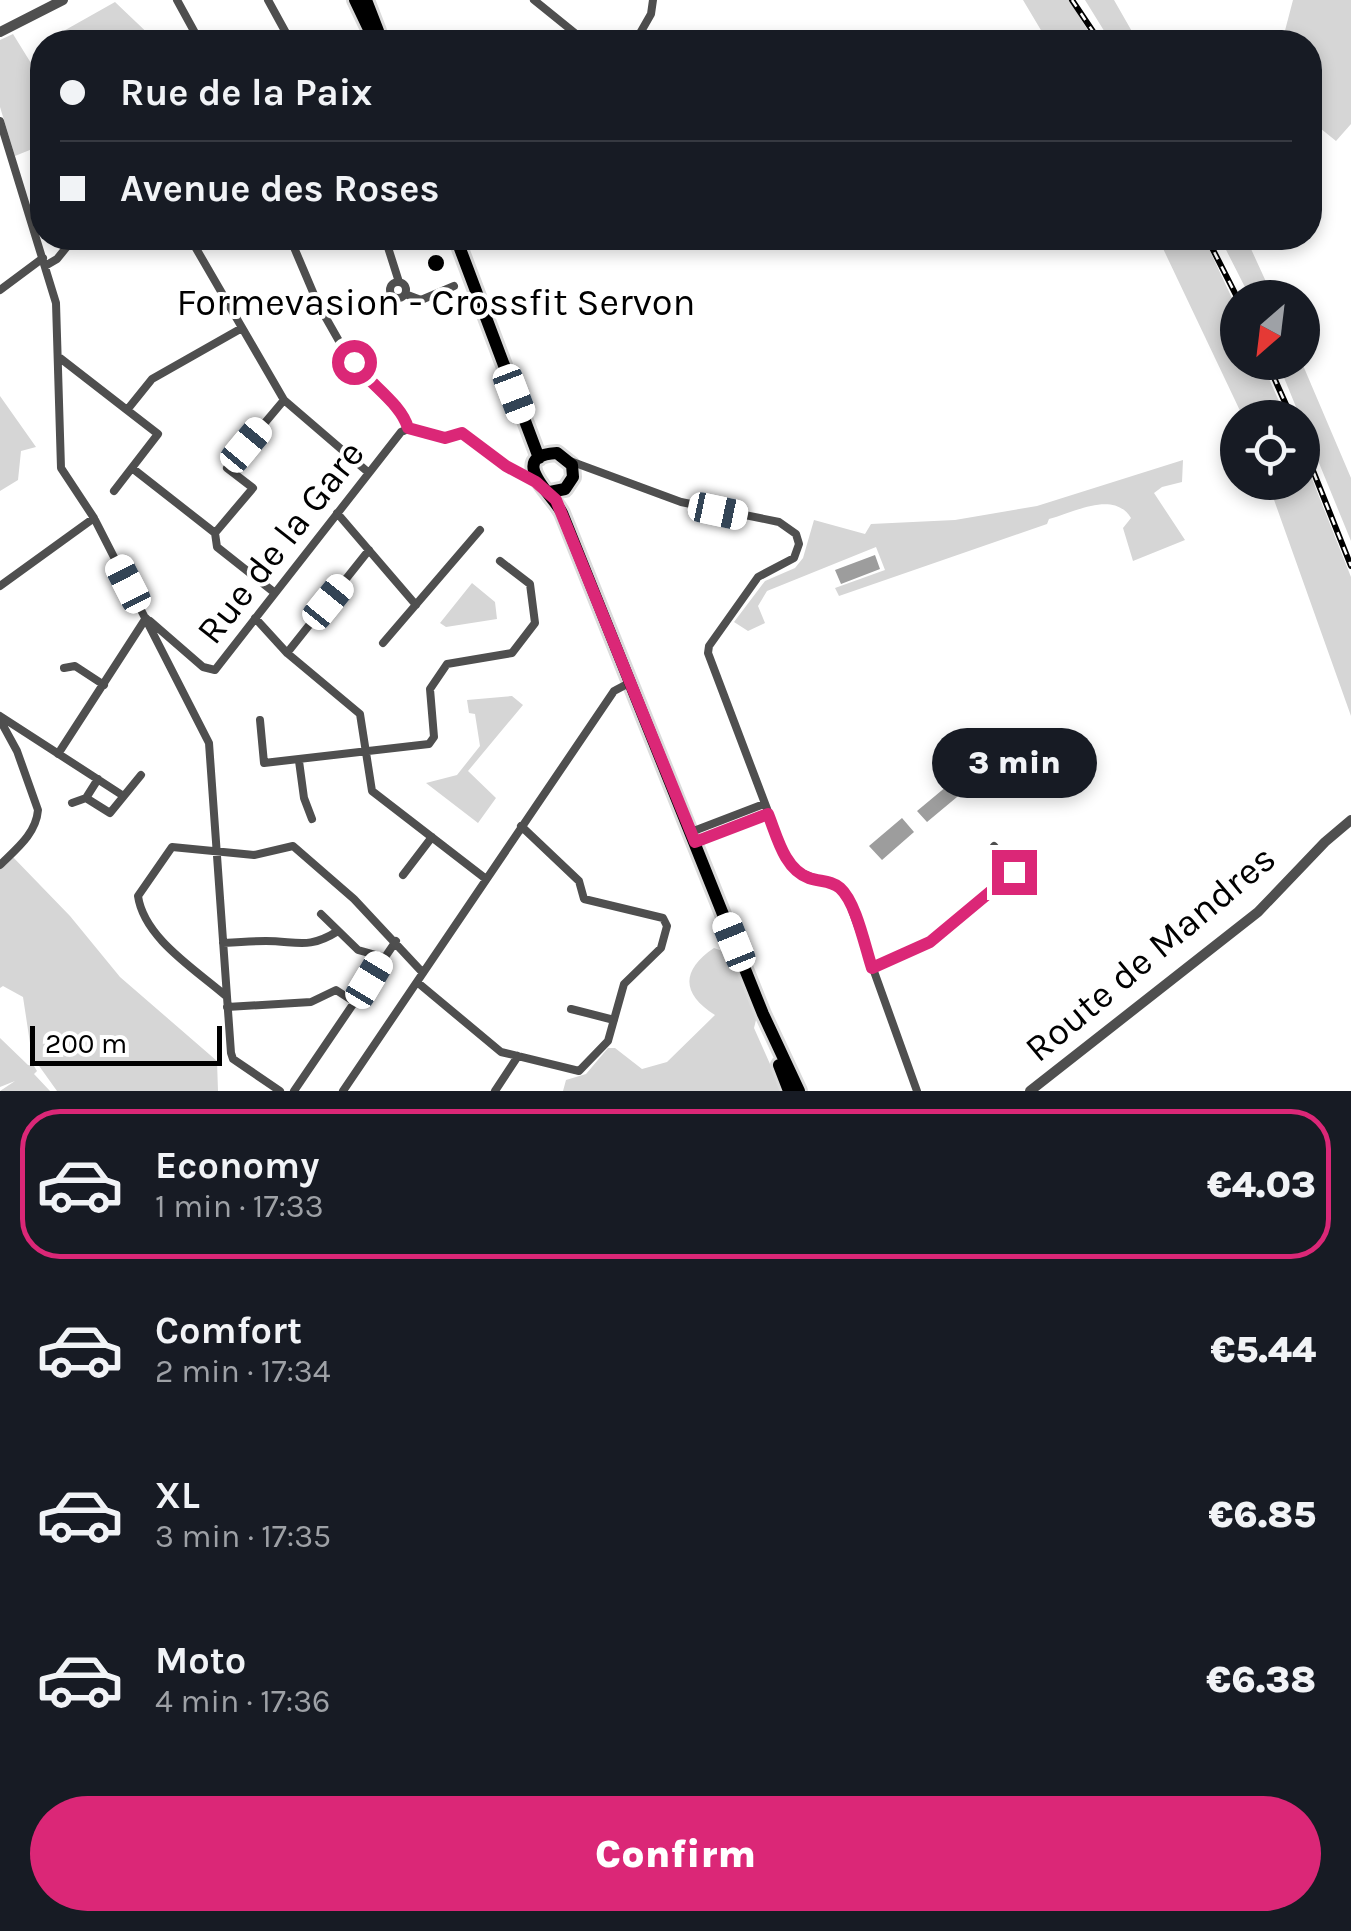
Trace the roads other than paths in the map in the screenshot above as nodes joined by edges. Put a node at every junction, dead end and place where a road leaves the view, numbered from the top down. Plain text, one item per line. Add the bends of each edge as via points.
1 (63, 0) edge
2 (176, 0) edge
3 (268, 0) edge
4 (355, 0) edge
5 (366, 0) edge
6 (534, 0) edge
7 (653, 0) edge
8 (193, 30) edge
9 (284, 30) edge
10 (369, 30) edge
11 (378, 30) edge
12 (571, 30) edge
13 (641, 30) edge
14 (0, 32) edge
15 (0, 121) edge
16 (30, 217) edge
17 (40, 250) edge
18 (64, 250) edge
19 (197, 250) edge
20 (295, 250) edge
21 (390, 250) edge
22 (461, 250) edge
23 (44, 262) junction
24 (399, 282) junction
25 (454, 286) dead end
26 (0, 290) edge
27 (406, 294) junction
28 (242, 328) junction
29 (60, 358) junction
30 (284, 400) junction
31 (128, 410) junction
32 (408, 428) junction
33 (541, 459) junction
34 (570, 461) junction
35 (132, 468) junction
36 (592, 468) junction
37 (516, 472) junction
38 (369, 473) junction
39 (536, 482) junction
40 (569, 483) junction
41 (114, 491) dead end
42 (550, 492) junction
43 (337, 513) junction
44 (94, 518) junction
45 (480, 530) dead end
46 (216, 533) junction
47 (369, 550) junction
48 (500, 561) dead end
49 (0, 586) edge
50 (275, 593) junction
51 (416, 605) junction
52 (603, 611) junction
53 (146, 618) junction
54 (256, 618) junction
55 (383, 644) dead end
56 (287, 653) junction
57 (64, 668) dead end
58 (631, 682) junction
59 (104, 685) junction
60 (0, 718) edge
61 (260, 720) dead end
62 (366, 753) junction
63 (58, 754) junction
64 (299, 761) junction
65 (141, 775) dead end
66 (98, 780) junction
67 (122, 794) junction
68 (86, 798) junction
69 (72, 803) dead end
70 (766, 809) junction
71 (312, 818) dead end
72 (1351, 820) edge
73 (521, 826) junction
74 (432, 837) junction
75 (693, 837) junction
76 (994, 846) dead end
77 (217, 851) junction
78 (0, 865) edge
79 (403, 876) dead end
80 (486, 879) junction
81 (321, 914) dead end
82 (338, 932) junction
83 (396, 941) junction
84 (223, 943) junction
85 (383, 957) junction
86 (872, 968) junction
87 (423, 973) junction
88 (417, 982) junction
89 (226, 996) junction
90 (356, 1003) junction
91 (227, 1008) junction
92 (571, 1009) dead end
93 (763, 1014) junction
94 (614, 1020) junction
95 (518, 1056) junction
96 (280, 1091) edge
97 (294, 1091) edge
98 (343, 1091) edge
99 (495, 1091) edge
100 (789, 1091) edge
101 (799, 1091) edge
102 (916, 1091) edge
103 (1030, 1091) edge

1 - 14 street
2 - 8 street
3 - 9 street
4 - 10 main road
5 - 11 main road
6 - 12 street
7 - 13 street
15 - 16 street
17 - 23 street
18 - 23 street
19 - 28 street
20 - 32 street via 339,341
21 - 24 street
22 - 33 main road
23 - 26 street
23 - 29 street via 56,303
24 - 27 street
24 - 27 street via 391,294
25 - 27 street via 420,300
28 - 30 street
28 - 31 street via 152,379
29 - 31 street
29 - 44 street via 61,468
30 - 38 street
30 - 46 street via 227,468 252,488
31 - 35 street via 158,434
32 - 37 street via 445,438 462,433
32 - 38 street, Rue de la Gare
33 - 34 main road via 564,455
33 - 37 street
33 - 39 main road
34 - 36 street
34 - 40 main road
35 - 41 street
35 - 46 street
36 - 40 street
36 - 70 street via 681,502 779,522 796,534 794,558 758,577 709,646
37 - 39 street
38 - 43 street, Rue de la Gare
39 - 42 main road
40 - 42 main road
40 - 52 main road via 566,511
42 - 52 main road
43 - 47 street
43 - 50 street, Rue de la Gare
44 - 49 street
44 - 53 street
45 - 51 street
46 - 50 street via 217,546
47 - 51 street
47 - 56 street
48 - 62 street via 530,584 535,623 512,654 446,664 430,689 429,744
50 - 54 street, Rue de la Gare
51 - 55 street
52 - 58 main road
53 - 54 street, Rue de la Gare via 211,672
53 - 59 street
53 - 77 street via 209,743
54 - 56 street
56 - 62 street via 360,714
57 - 59 street via 76,666
58 - 73 street via 614,691
58 - 75 main road
59 - 63 street
60 - 63 street
60 - 78 street via 38,810 28,836
61 - 64 street via 264,763
62 - 64 street
62 - 74 street via 372,791
63 - 66 street
64 - 71 street
65 - 67 street
66 - 67 street
66 - 68 street
67 - 68 street via 110,813
68 - 69 street
70 - 75 street
70 - 86 street via 795,870 832,882 848,899
72 - 103 street, Route de Mandres via 1258,912
73 - 80 street
73 - 94 street via 579,881 584,899 663,918 667,926 661,948 624,984
74 - 79 street
74 - 80 street
75 - 93 main road
76 - 86 street via 1014,872 930,942
77 - 83 street via 254,855 294,846
77 - 84 street
77 - 89 street via 172,847 138,896 140,913 161,938
80 - 87 street
81 - 82 street
82 - 84 street via 319,944
82 - 85 street via 358,950
83 - 85 street
83 - 87 street
84 - 89 street
85 - 90 street
86 - 102 street
87 - 88 street
88 - 95 street via 478,1036
88 - 98 street
89 - 91 street
90 - 91 street via 336,990 312,1002
90 - 97 street
91 - 96 street via 233,1059
92 - 94 street
93 - 100 main road
93 - 101 main road
94 - 95 street via 608,1041 579,1071
95 - 99 street

